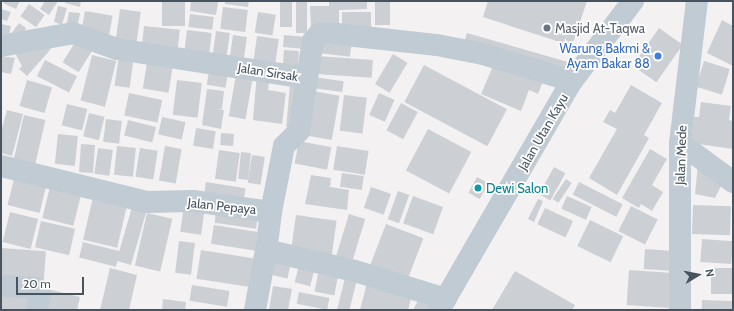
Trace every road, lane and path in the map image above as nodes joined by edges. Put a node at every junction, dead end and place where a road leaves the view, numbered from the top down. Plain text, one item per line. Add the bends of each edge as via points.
1 (632, 1) edge
2 (697, 1) edge
3 (1, 46) edge
4 (307, 78) junction
5 (572, 81) junction
6 (680, 143) junction
7 (1, 166) edge
8 (733, 182) edge
9 (271, 212) junction
10 (266, 250) junction
11 (1, 286) edge
12 (442, 304) edge
13 (37, 310) edge
14 (255, 310) edge
15 (680, 310) edge

1 - 5 street, Jalan Utan Kayu
2 - 6 street, Jalan Mede
3 - 4 street, Jalan Sirsak via 73,33 117,49
4 - 5 street, Jalan Sirsak via 313,41 319,34 328,33 430,44 483,54
4 - 9 street via 299,131 284,146
5 - 12 street, Jalan Utan Kayu
6 - 8 street
6 - 15 street, Jalan Mede
7 - 9 street, Jalan Pepaya via 147,202 172,204 193,201
9 - 10 street, Jalan Pepaya
10 - 12 street via 355,271
10 - 14 street, Jalan Pepaya
11 - 13 street via 39,289

